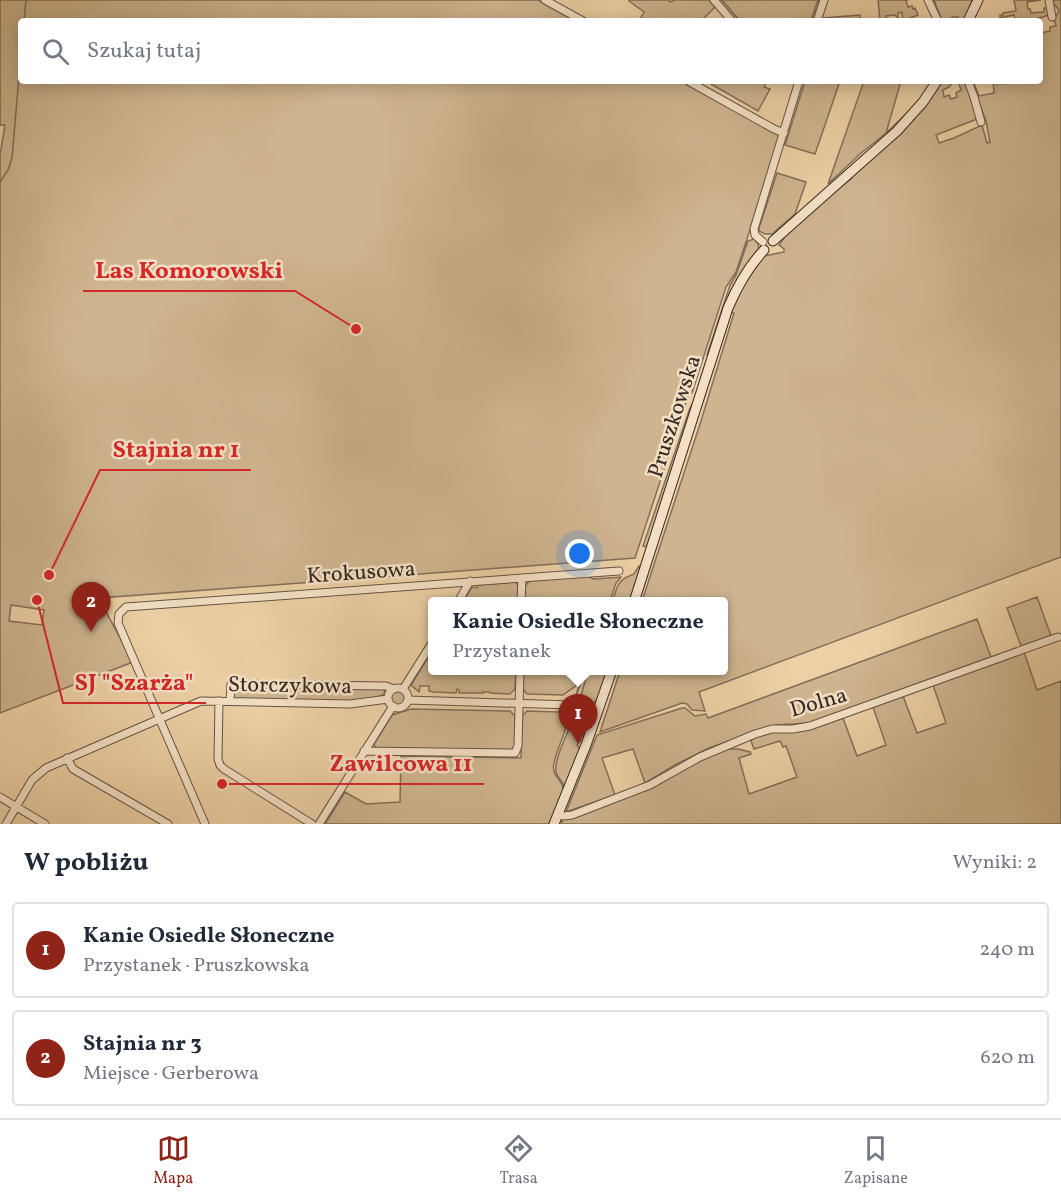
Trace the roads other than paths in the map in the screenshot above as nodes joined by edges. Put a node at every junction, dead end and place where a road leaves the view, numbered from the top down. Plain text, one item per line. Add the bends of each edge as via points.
1 (545, 0) edge
2 (714, 0) edge
3 (824, 0) edge
4 (928, 0) edge
5 (978, 0) edge
6 (1049, 0) edge
7 (578, 18) edge
8 (729, 18) edge
9 (818, 18) edge
10 (937, 18) edge
11 (969, 18) edge
12 (1052, 18) dead end
13 (693, 84) edge
14 (799, 84) edge
15 (935, 84) edge
16 (969, 84) edge
17 (981, 122) dead end
18 (784, 133) junction
19 (766, 244) junction
20 (618, 572) dead end
21 (522, 578) junction
22 (470, 581) junction
23 (461, 597) edge
24 (521, 597) edge
25 (636, 597) edge
26 (1058, 637) dead end
27 (428, 649) edge
28 (520, 675) edge
29 (610, 675) edge
30 (394, 689) junction
31 (403, 689) junction
32 (388, 699) junction
33 (408, 700) junction
34 (219, 701) junction
35 (230, 701) junction
36 (519, 702) junction
37 (571, 705) dead end
38 (393, 706) junction
39 (160, 718) junction
40 (364, 751) junction
41 (68, 758) junction
42 (0, 797) edge
43 (16, 807) junction
44 (556, 820) edge
45 (6, 824) edge
46 (45, 824) edge
47 (168, 824) edge
48 (205, 824) edge
49 (312, 824) edge
50 (319, 824) edge

1 - 7 street
2 - 8 street
3 - 9 street
4 - 10 street
5 - 11 street
6 - 12 street
13 - 18 street
14 - 18 street
15 - 19 street, Pruszkowska via 897,131
16 - 17 street
18 - 19 street via 754,229
19 - 25 street, Pruszkowska via 728,308
20 - 21 street, Krokusowa
21 - 22 street, Krokusowa
21 - 24 street
22 - 23 street
22 - 39 street, Krokusowa via 128,606 119,614 118,623
26 - 44 street, Dolna via 810,726 754,734 700,757 651,785
27 - 31 street
28 - 36 street
29 - 44 street
30 - 31 street
30 - 32 street
30 - 35 street via 231,684
31 - 33 street
32 - 35 street, Storczykowa via 350,704
32 - 38 street
33 - 36 street
33 - 38 street via 402,707
34 - 35 street, Storczykowa
34 - 39 street, Storczykowa via 201,701
34 - 49 street via 218,759 222,767
36 - 37 street
36 - 40 street via 518,748 514,754
38 - 40 street
39 - 41 street, Storczykowa
39 - 48 street
40 - 50 street
41 - 43 street, Storczykowa via 36,776
41 - 47 street via 74,769
42 - 43 street
43 - 45 street, Storczykowa
43 - 46 street

